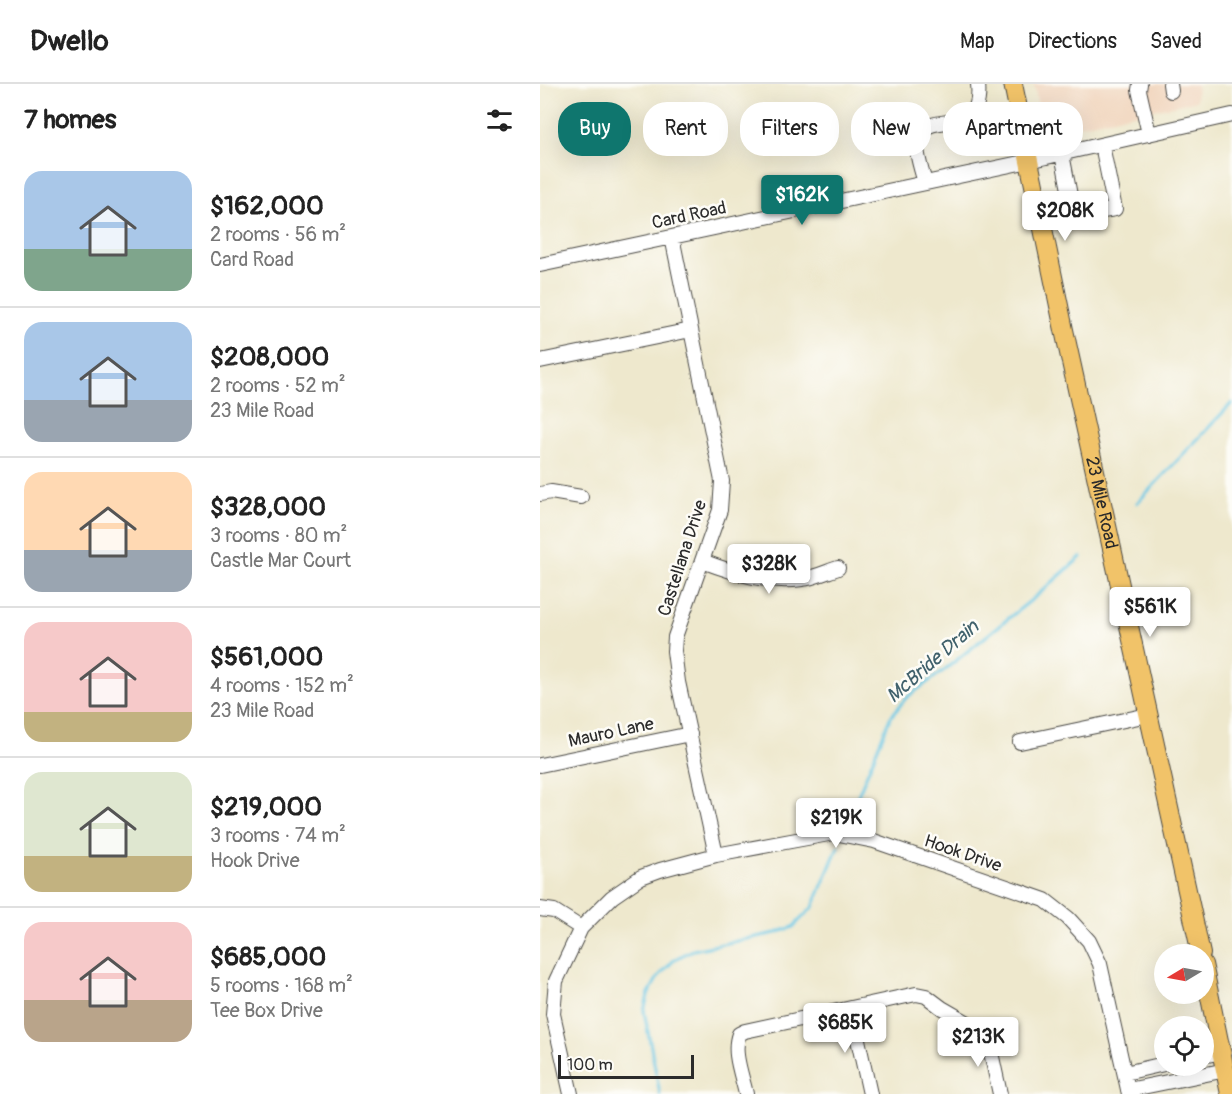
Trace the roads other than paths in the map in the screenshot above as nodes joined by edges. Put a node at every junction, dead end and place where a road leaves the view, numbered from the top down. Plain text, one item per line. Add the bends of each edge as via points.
1 (978, 84) edge
2 (1013, 84) edge
3 (1140, 84) edge
4 (1232, 116) edge
5 (1149, 134) junction
6 (1102, 145) junction
7 (1083, 149) edge
8 (1053, 156) edge
9 (1062, 156) edge
10 (1029, 161) junction
11 (925, 183) junction
12 (1074, 216) junction
13 (1042, 221) junction
14 (672, 237) junction
15 (540, 265) edge
16 (691, 330) junction
17 (540, 361) edge
18 (540, 494) edge
19 (581, 497) dead end
20 (702, 561) junction
21 (838, 568) dead end
22 (1148, 715) junction
23 (690, 734) junction
24 (1020, 742) dead end
25 (540, 765) edge
26 (716, 855) junction
27 (540, 909) edge
28 (581, 928) junction
29 (1199, 944) edge
30 (1212, 1004) edge
31 (851, 1008) junction
32 (1222, 1052) junction
33 (1214, 1054) edge
34 (1154, 1066) edge
35 (1226, 1070) junction
36 (1125, 1073) junction
37 (1129, 1092) edge
38 (571, 1094) edge
39 (746, 1094) edge
40 (870, 1094) edge
41 (1000, 1094) edge
42 (1230, 1094) edge

1 - 11 street via 977,107 972,113 920,133 917,149
2 - 10 main road, 23 Mile Road
3 - 5 street
4 - 5 street, Card Road
5 - 6 street, Card Road
6 - 7 street, Card Road
6 - 12 street via 1116,209
8 - 10 street, Card Road
9 - 12 street
10 - 11 street, Card Road
10 - 13 main road, 23 Mile Road
11 - 14 street, Card Road
12 - 13 street
13 - 22 main road, 23 Mile Road
14 - 15 street, Card Road
14 - 16 street, Castellana Drive
16 - 17 street
16 - 20 street, Castellana Drive via 722,481 720,510
18 - 19 street
20 - 21 street via 764,579 803,579
20 - 23 street, Castellana Drive via 675,637 676,668
22 - 24 street
22 - 29 main road, 23 Mile Road
23 - 25 street, Mauro Lane
23 - 26 street, Castellana Drive
26 - 28 street, Hook Drive via 641,877 612,897
26 - 36 street, Hook Drive via 834,833 873,841 1045,900 1089,940 1100,964
27 - 28 street via 554,911
28 - 38 street, Hook Drive via 556,981 553,1014
30 - 32 main road
31 - 39 street via 739,1034 737,1054
31 - 40 street
31 - 41 street via 916,994 926,996 987,1034
32 - 33 street
32 - 35 main road
34 - 36 street
35 - 37 street
35 - 42 main road
36 - 37 street

